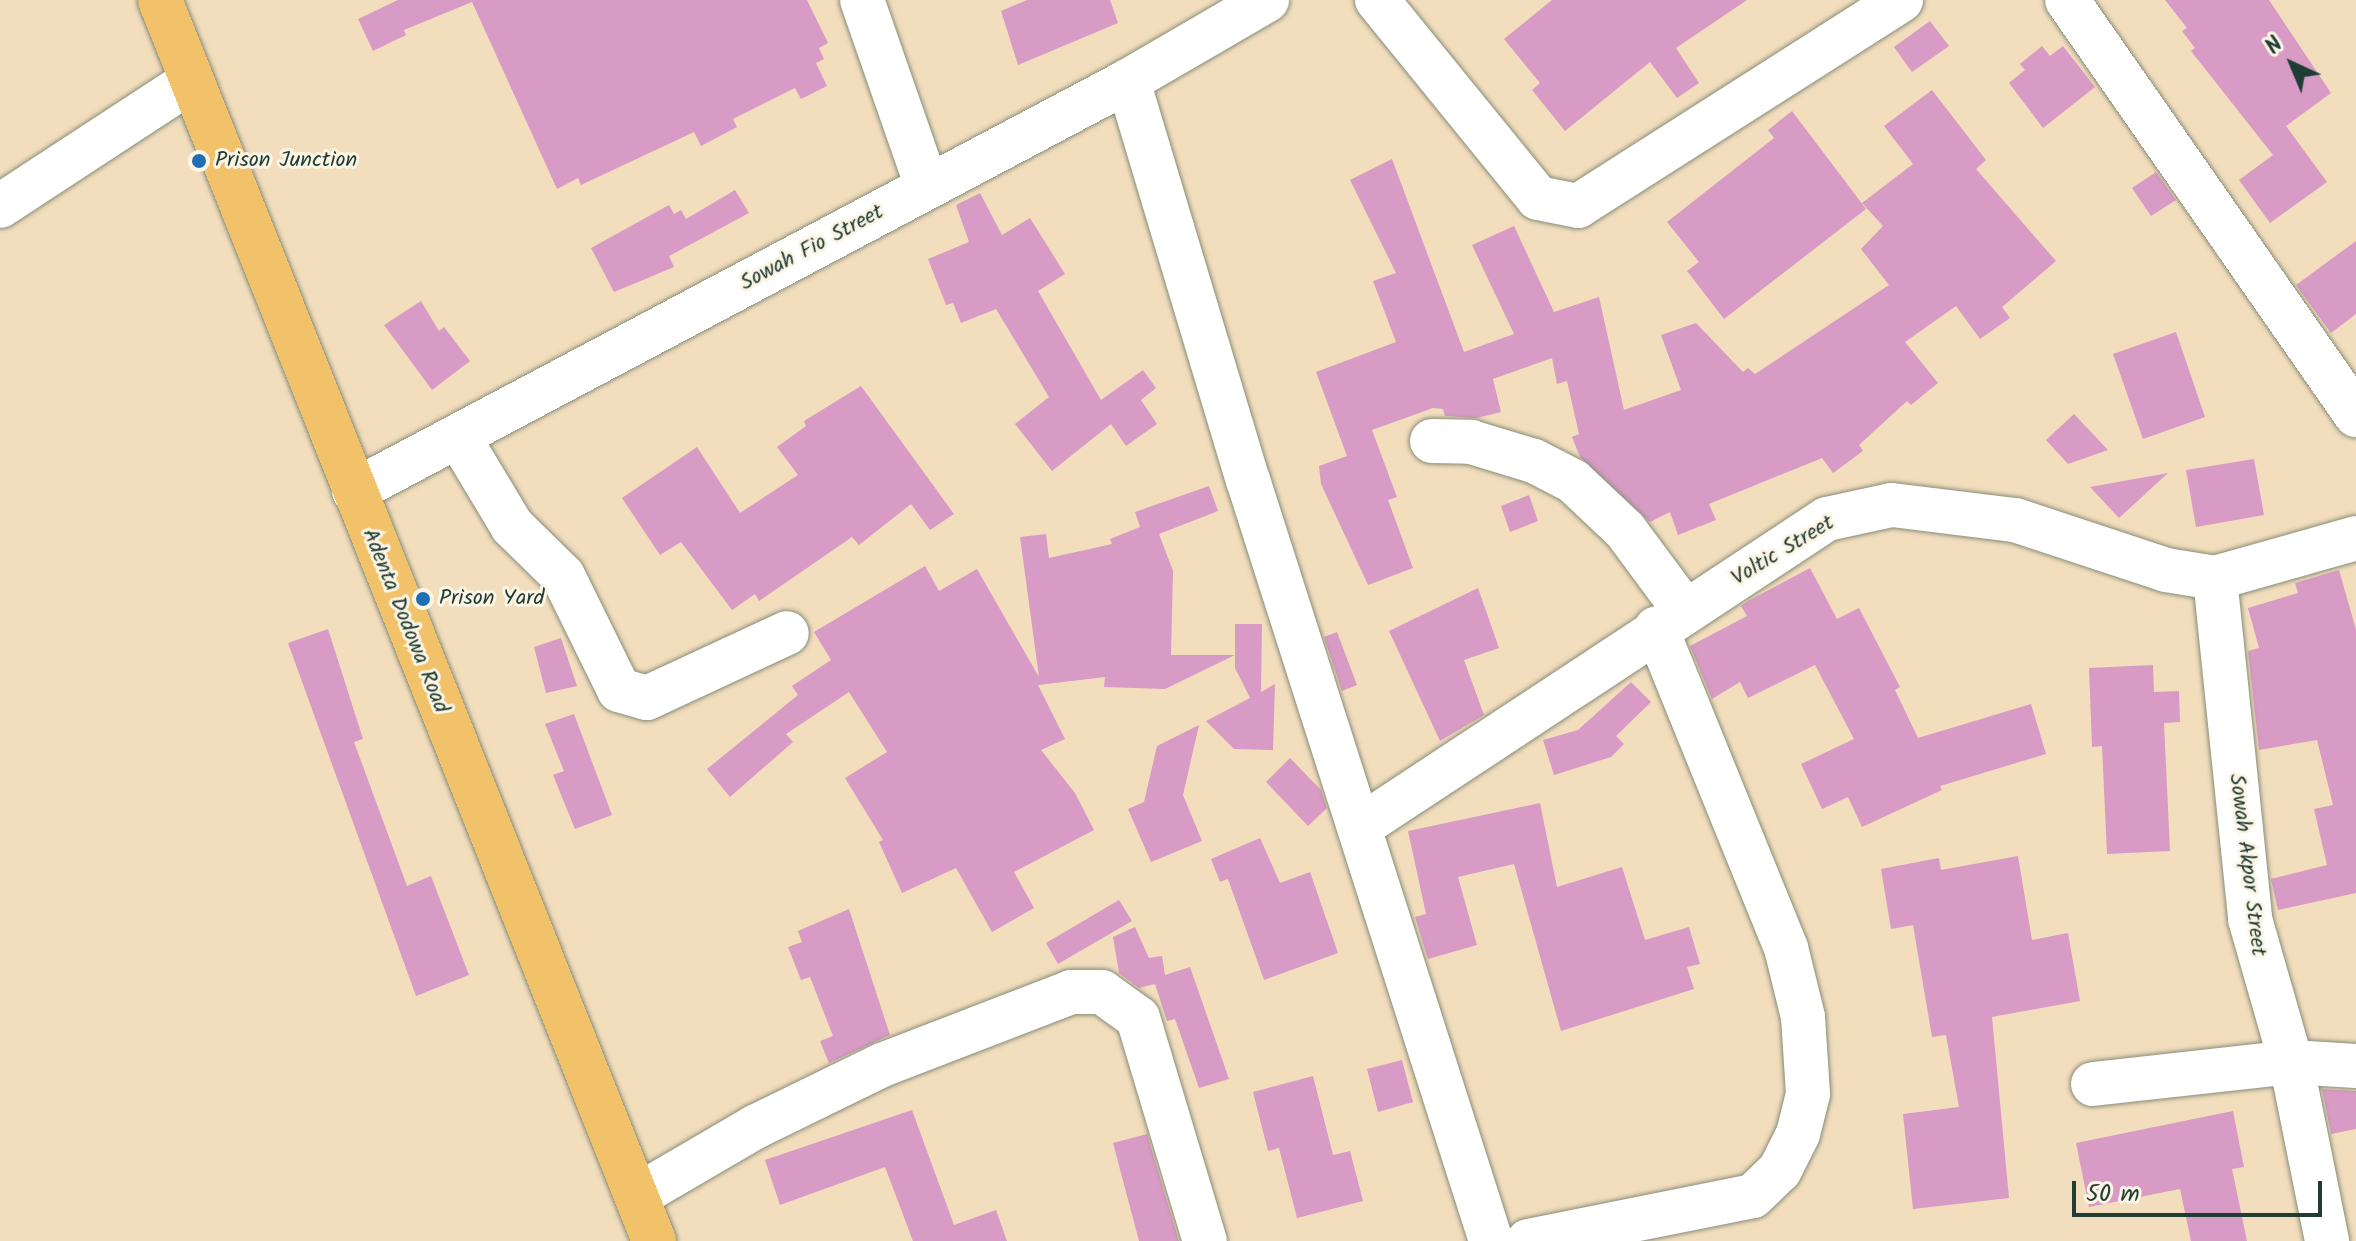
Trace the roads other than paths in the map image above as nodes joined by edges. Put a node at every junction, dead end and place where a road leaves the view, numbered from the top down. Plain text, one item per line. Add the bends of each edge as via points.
1 (160, 0) edge
2 (862, 0) edge
3 (1267, 0) edge
4 (1377, 0) edge
5 (1901, 0) edge
6 (2067, 0) edge
7 (191, 81) junction
8 (1128, 81) junction
9 (927, 187) junction
10 (0, 206) edge
11 (2356, 415) edge
12 (458, 436) junction
13 (1432, 441) dead end
14 (354, 491) junction
15 (2356, 538) edge
16 (2215, 578) junction
17 (1671, 620) junction
18 (787, 633) dead end
19 (1361, 826) junction
20 (2291, 1062) junction
21 (2356, 1066) edge
22 (2093, 1084) dead end
23 (637, 1196) junction
24 (654, 1241) edge
25 (1205, 1241) edge
26 (1491, 1241) edge
27 (1528, 1241) edge
28 (2327, 1241) edge

1 - 7 main road, Adenta Dodowa Road
2 - 9 street
3 - 8 street, Sowah Fio Street
4 - 5 street via 1538,198 1578,206
6 - 11 street
7 - 10 street
7 - 14 main road, Adenta Dodowa Road
8 - 9 street, Sowah Fio Street
8 - 19 street via 1248,480
9 - 12 street, Sowah Fio Street
12 - 14 street, Sowah Fio Street
12 - 18 street via 512,526 563,576 619,690 647,698
13 - 17 street via 1471,442 1534,461 1573,481 1625,530
14 - 23 main road, Adenta Dodowa Road
15 - 16 street, Voltic Street
16 - 17 street, Voltic Street via 2166,570 2015,520 1892,505 1827,519
16 - 20 street, Sowah Akpor Street via 2250,919
17 - 19 street, Voltic Street
17 - 27 street via 1786,948 1803,1017 1808,1094 1798,1134 1780,1170 1753,1196
19 - 26 street
20 - 21 street
20 - 22 street
20 - 28 street, Sowah Akpor Street
23 - 24 main road, Adenta Dodowa Road
23 - 25 street via 755,1127 882,1065 1071,992 1102,992 1138,1018

